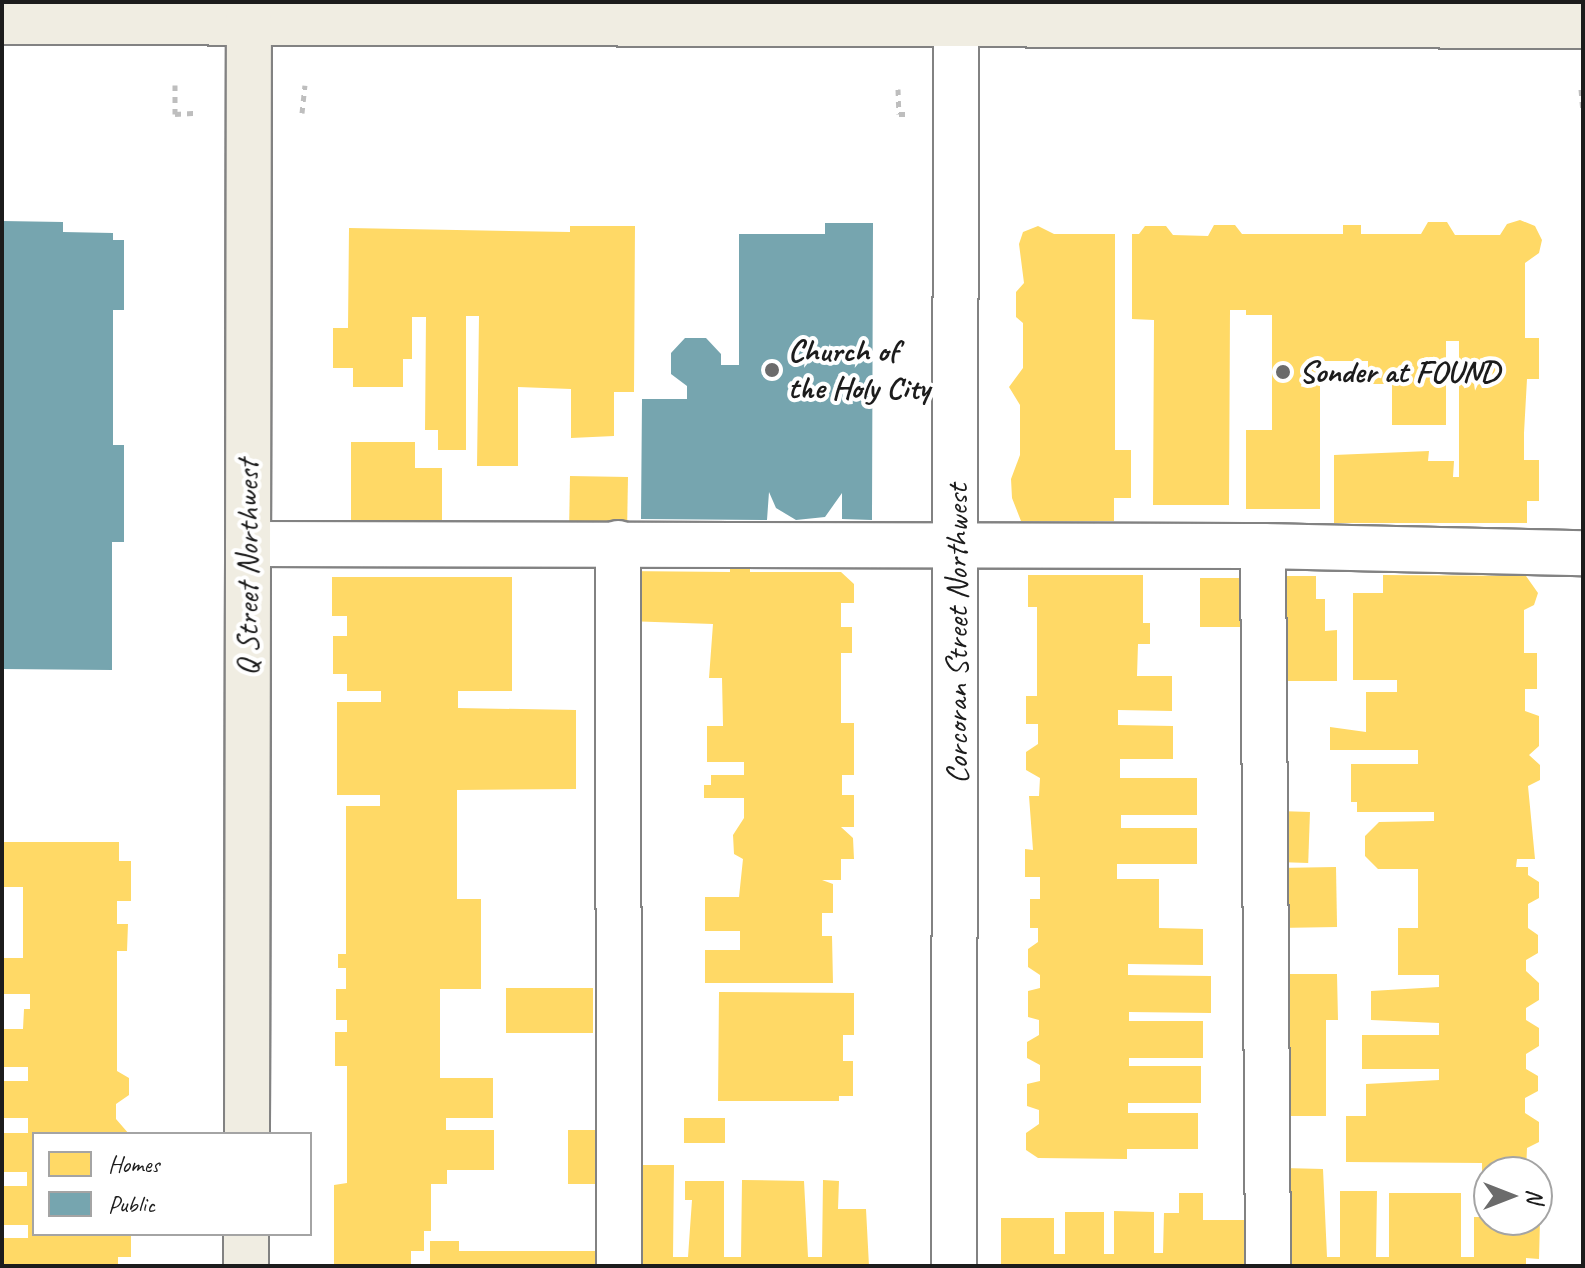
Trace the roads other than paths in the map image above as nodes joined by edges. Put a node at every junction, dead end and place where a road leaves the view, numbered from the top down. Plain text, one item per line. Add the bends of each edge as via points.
1 (248, 13) edge
2 (1086, 13) edge
3 (956, 14) edge
4 (2, 22) edge
5 (1583, 26) edge
6 (618, 543) junction
7 (248, 544) junction
8 (958, 545) junction
9 (1263, 546) junction
10 (1583, 553) edge
11 (247, 1132) edge
12 (246, 1236) edge
13 (246, 1266) edge
14 (619, 1266) edge
15 (954, 1266) edge
16 (1268, 1266) edge

1 - 3 main road
1 - 4 main road
1 - 7 main road, Q Street Northwest
2 - 3 main road
2 - 5 main road
3 - 8 street, Corcoran Street Northwest
6 - 7 street
6 - 8 street
6 - 14 street
7 - 11 main road, Q Street Northwest
8 - 9 street
8 - 15 street, Corcoran Street Northwest
9 - 10 street
9 - 16 street
12 - 13 main road

